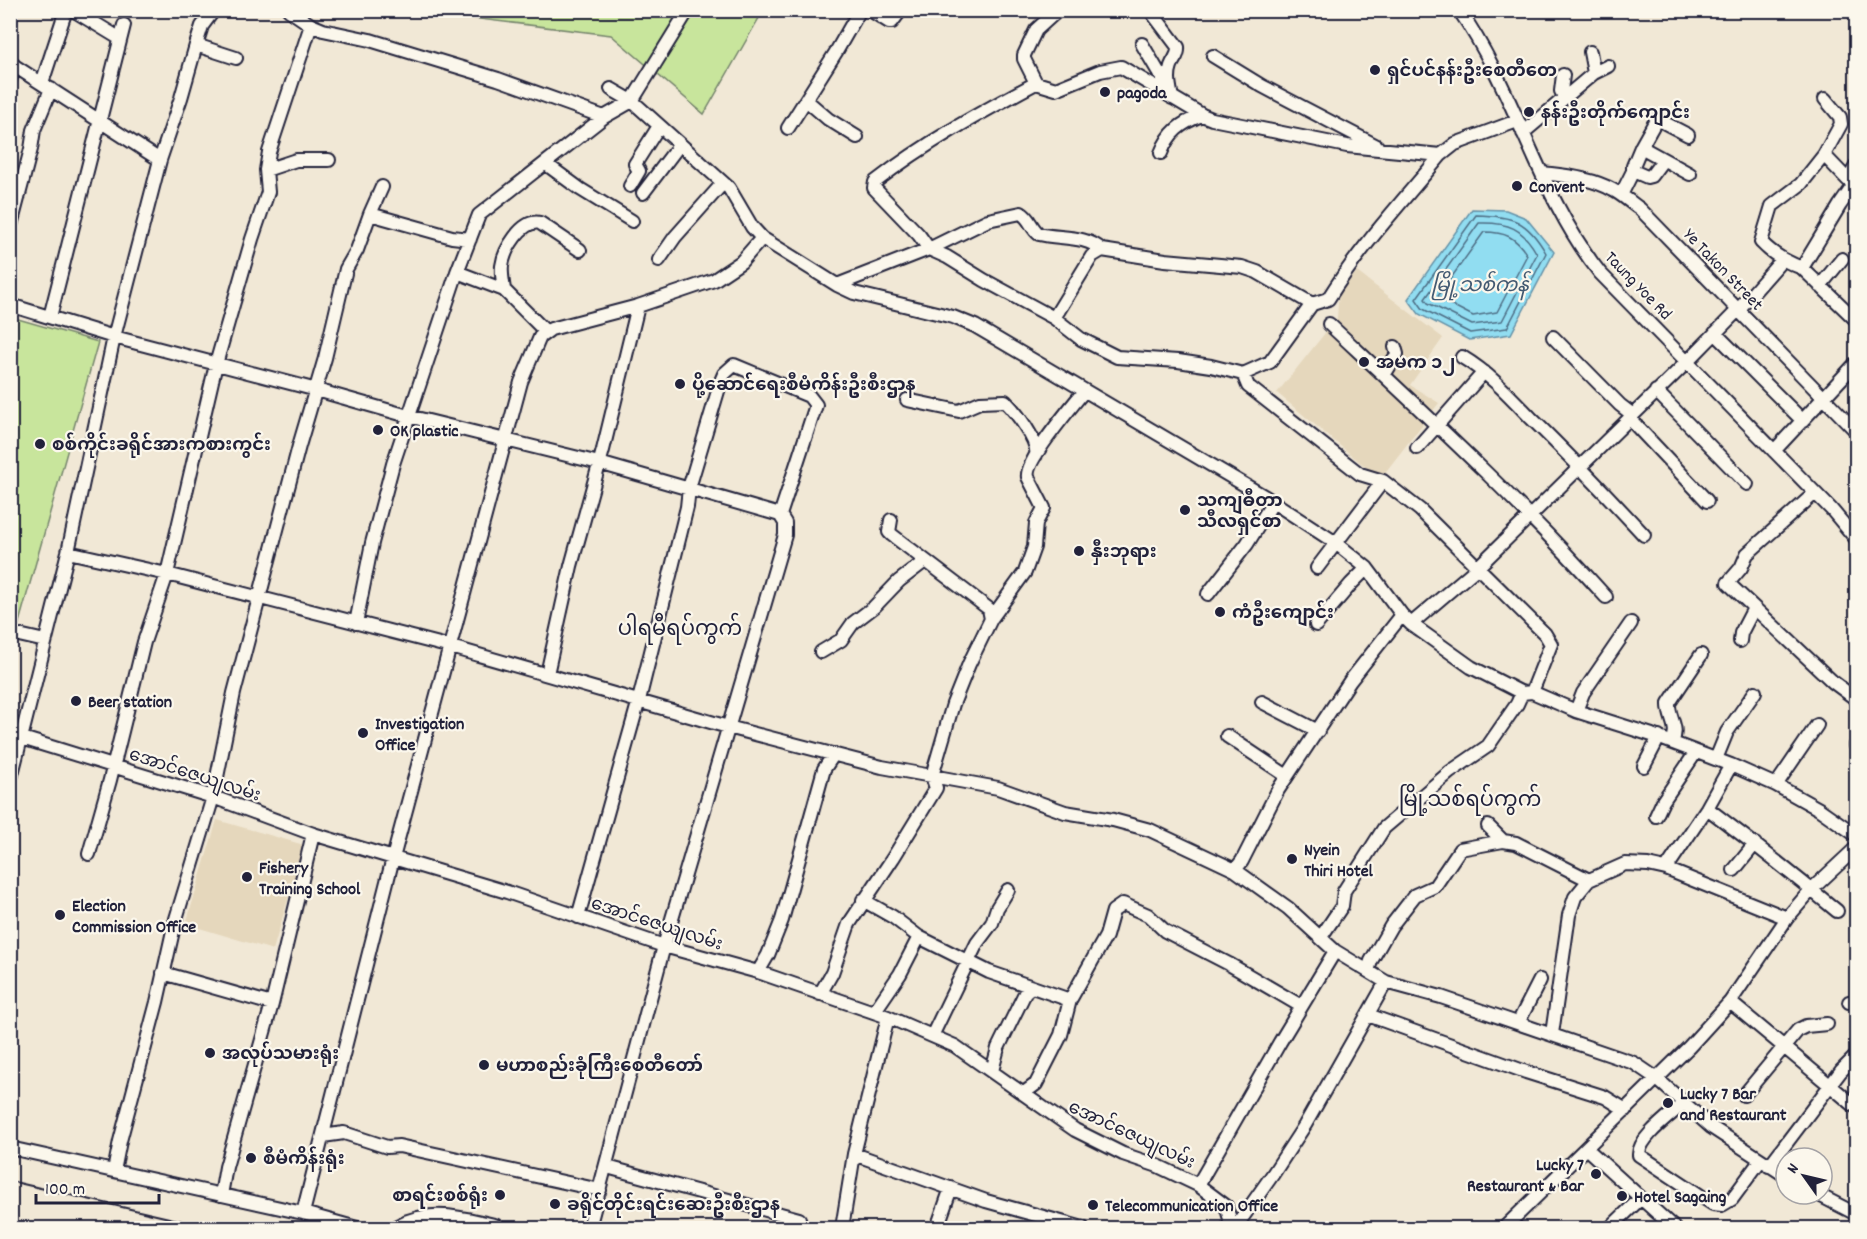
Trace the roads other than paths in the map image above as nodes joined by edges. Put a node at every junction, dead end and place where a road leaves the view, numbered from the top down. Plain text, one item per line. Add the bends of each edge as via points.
1 (66, 10) edge
2 (73, 10) edge
3 (214, 10) edge
4 (289, 10) edge
5 (687, 10) edge
6 (860, 10) edge
7 (870, 10) edge
8 (901, 10) edge
9 (1058, 10) edge
10 (1150, 10) edge
11 (1459, 10) edge
12 (124, 25) dead end
13 (311, 25) junction
14 (119, 38) junction
15 (1142, 44) dead end
16 (196, 45) junction
17 (1590, 52) dead end
18 (1213, 56) dead end
19 (236, 58) dead end
20 (12, 64) edge
21 (1608, 66) dead end
22 (1594, 73) junction
23 (1563, 75) dead end
24 (10, 81) edge
25 (1036, 84) junction
26 (46, 86) junction
27 (611, 90) dead end
28 (1171, 93) junction
29 (1565, 98) junction
30 (1825, 99) dead end
31 (806, 100) junction
32 (632, 101) junction
33 (1202, 115) junction
34 (604, 117) junction
35 (99, 120) junction
36 (1517, 121) junction
37 (659, 126) junction
38 (788, 128) dead end
39 (1523, 133) junction
40 (1688, 135) dead end
41 (857, 137) dead end
42 (680, 144) junction
43 (1641, 147) junction
44 (1390, 151) junction
45 (1161, 153) dead end
46 (1441, 155) junction
47 (1824, 155) junction
48 (160, 160) junction
49 (329, 160) dead end
50 (1663, 160) junction
51 (546, 164) junction
52 (1857, 166) edge
53 (266, 170) junction
54 (1633, 171) junction
55 (1543, 173) junction
56 (1690, 174) dead end
57 (1854, 181) edge
58 (723, 183) junction
59 (630, 186) dead end
60 (382, 187) dead end
61 (642, 193) dead end
62 (1621, 195) junction
63 (370, 214) junction
64 (632, 220) dead end
65 (10, 229) edge
66 (762, 238) junction
67 (470, 239) junction
68 (929, 249) junction
69 (580, 250) dead end
70 (1102, 250) junction
71 (1842, 258) dead end
72 (659, 260) dead end
73 (1782, 260) junction
74 (1802, 268) junction
75 (457, 272) junction
76 (837, 285) junction
77 (1820, 286) junction
78 (504, 290) junction
79 (1312, 304) junction
80 (10, 305) edge
81 (638, 306) junction
82 (1738, 309) junction
83 (50, 317) junction
84 (1054, 318) junction
85 (1857, 320) edge
86 (1329, 324) dead end
87 (546, 332) junction
88 (1715, 333) junction
89 (114, 337) junction
90 (1553, 338) dead end
91 (1395, 347) dead end
92 (1462, 357) dead end
93 (1688, 361) junction
94 (1857, 363) edge
95 (216, 364) junction
96 (1484, 372) junction
97 (1243, 374) junction
98 (1384, 375) junction
99 (316, 389) junction
100 (1084, 391) junction
101 (1656, 391) junction
102 (1825, 398) junction
103 (907, 400) dead end
104 (408, 416) junction
105 (1631, 417) junction
106 (1803, 421) junction
107 (1439, 425) junction
108 (1857, 431) edge
109 (505, 440) junction
110 (1417, 448) dead end
111 (1774, 451) junction
112 (1036, 455) junction
113 (599, 463) junction
114 (1580, 466) junction
115 (1383, 481) junction
116 (1747, 484) dead end
117 (689, 488) junction
118 (1815, 494) junction
119 (1707, 501) dead end
120 (1274, 502) junction
121 (780, 515) junction
122 (1531, 515) junction
123 (891, 520) dead end
124 (1644, 535) dead end
125 (1857, 539) edge
126 (1336, 543) junction
127 (68, 552) junction
128 (925, 561) junction
129 (1478, 567) junction
130 (1317, 568) dead end
131 (1367, 568) junction
132 (167, 574) junction
133 (1208, 594) dead end
134 (1606, 597) dead end
135 (261, 598) junction
136 (1754, 608) junction
137 (1407, 619) junction
138 (990, 620) junction
139 (356, 623) junction
140 (1631, 623) dead end
141 (1316, 625) dead end
142 (10, 633) edge
143 (45, 641) junction
144 (1740, 641) dead end
145 (451, 647) junction
146 (820, 652) dead end
147 (1701, 655) dead end
148 (547, 674) junction
149 (1527, 692) junction
150 (1755, 693) dead end
151 (1857, 699) edge
152 (639, 700) junction
153 (1262, 702) dead end
154 (1576, 711) junction
155 (1817, 725) dead end
156 (728, 727) junction
157 (1318, 731) junction
158 (1227, 736) dead end
159 (1659, 737) junction
160 (22, 738) junction
161 (1672, 742) junction
162 (1696, 752) junction
163 (834, 754) junction
164 (1716, 759) junction
165 (1731, 765) junction
166 (113, 766) junction
167 (1644, 766) dead end
168 (932, 776) junction
169 (1287, 776) junction
170 (10, 782) edge
171 (1776, 785) junction
172 (213, 797) junction
173 (1707, 808) junction
174 (1656, 816) dead end
175 (1488, 826) dead end
176 (313, 834) junction
177 (1857, 835) edge
178 (1503, 841) junction
179 (1755, 844) junction
180 (1857, 848) edge
181 (89, 854) dead end
182 (393, 858) junction
183 (1666, 869) junction
184 (1235, 870) junction
185 (1734, 870) dead end
186 (1589, 880) junction
187 (1008, 890) dead end
188 (1811, 890) junction
189 (863, 900) junction
190 (1837, 910) dead end
191 (578, 916) junction
192 (1787, 918) junction
193 (919, 937) junction
194 (1321, 938) junction
195 (664, 946) junction
196 (1335, 951) junction
197 (969, 962) junction
198 (1368, 971) junction
199 (758, 972) junction
200 (163, 973) junction
201 (1540, 980) dead end
202 (1386, 982) junction
203 (1032, 987) junction
204 (820, 994) junction
205 (1070, 1000) junction
206 (1730, 1002) junction
207 (272, 1004) junction
208 (1301, 1006) junction
209 (873, 1012) junction
210 (1368, 1015) junction
211 (888, 1017) junction
212 (1518, 1023) junction
213 (1827, 1024) dead end
214 (1552, 1034) junction
215 (932, 1036) junction
216 (1786, 1047) junction
217 (1857, 1056) edge
218 (992, 1071) junction
219 (1656, 1078) junction
220 (1830, 1086) junction
221 (1024, 1093) junction
222 (1744, 1095) dead end
223 (1684, 1103) junction
224 (1857, 1107) edge
225 (1626, 1110) junction
226 (322, 1136) junction
227 (10, 1148) edge
228 (1587, 1149) junction
229 (854, 1154) junction
230 (1765, 1164) junction
231 (607, 1167) junction
232 (1774, 1169) edge
233 (114, 1171) junction
234 (1198, 1185) junction
235 (951, 1188) junction
236 (600, 1190) junction
237 (221, 1195) junction
238 (1641, 1198) junction
239 (1834, 1202) edge
240 (303, 1213) junction
241 (1857, 1214) edge
242 (357, 1228) edge
243 (400, 1228) edge
244 (495, 1228) edge
245 (589, 1228) edge
246 (798, 1228) edge
247 (842, 1228) edge
248 (937, 1228) edge
249 (1083, 1228) edge
250 (1229, 1228) edge
251 (1234, 1228) edge
252 (1504, 1228) edge
253 (1610, 1228) edge
254 (1674, 1228) edge

1 - 26 street
2 - 14 street
3 - 16 street via 202,26
4 - 13 street
5 - 32 street
6 - 31 street
7 - 8 street via 889,22
9 - 25 street via 1036,30 1024,55
10 - 28 street via 1178,47 1168,80
11 - 36 street, Taung Yoe Rd via 1483,46
12 - 14 street
13 - 34 street via 498,79
13 - 53 street
14 - 35 street
15 - 28 street
16 - 19 street
16 - 48 street
17 - 22 street
18 - 44 street via 1262,86
20 - 24 street
20 - 26 street
21 - 22 street
22 - 29 street
23 - 29 street via 1561,91
25 - 28 street via 1056,89 1100,71 1121,68
25 - 68 street via 954,127 875,182 874,188
26 - 35 street
26 - 65 street
27 - 32 street
28 - 33 street
29 - 39 street
30 - 47 street via 1841,124
31 - 38 street
31 - 41 street
32 - 34 street
32 - 37 street
33 - 44 street via 1299,137
33 - 45 street via 1172,132
34 - 51 street
35 - 48 street
35 - 83 street
36 - 39 street, Taung Yoe Rd
36 - 46 street via 1455,144
37 - 42 street
37 - 59 street via 635,164 639,171
39 - 55 street, Taung Yoe Rd
40 - 43 street via 1658,119
42 - 58 street
42 - 61 street
43 - 50 street
43 - 54 street
44 - 46 street
46 - 79 street via 1346,269 1328,299
47 - 57 street
47 - 73 street via 1801,184 1772,206 1761,242
48 - 89 street
49 - 53 street via 296,160
50 - 54 street via 1651,176
50 - 56 street
51 - 64 street
51 - 67 street via 479,215
52 - 57 street
53 - 95 street via 268,192
54 - 62 street
55 - 62 street, Ye Takon Street via 1577,178
55 - 93 street, Taung Yoe Rd via 1584,253
57 - 74 street
58 - 66 street
58 - 72 street
60 - 63 street
62 - 82 street, Ye Takon Street via 1640,209
63 - 67 street
63 - 99 street via 346,269
66 - 76 street
66 - 81 street via 741,262 714,280
67 - 75 street
68 - 70 street via 988,220 1021,213 1039,234 1087,240
68 - 76 street
68 - 84 street
69 - 78 street via 540,223 530,223 516,236 505,255
70 - 79 street via 1165,261 1242,267
70 - 84 street via 1087,263
71 - 77 street
73 - 74 street
73 - 82 street
74 - 77 street
75 - 78 street
75 - 104 street
76 - 100 street via 975,326
77 - 85 street
78 - 87 street
79 - 97 street via 1274,357
80 - 83 street
81 - 87 street
81 - 113 street
82 - 88 street
82 - 102 street, Ye Takon Street
83 - 89 street
84 - 97 street via 1081,339 1116,357 1178,361
86 - 98 street
87 - 109 street via 540,337 521,382
88 - 93 street
88 - 106 street
89 - 95 street
89 - 127 street
90 - 105 street
91 - 98 street via 1398,354
92 - 96 street
93 - 101 street
93 - 111 street, Taung Yoe Rd
94 - 102 street
95 - 99 street
95 - 132 street
96 - 107 street
96 - 114 street
97 - 115 street via 1248,386 1360,474
98 - 107 street
99 - 104 street
99 - 135 street
100 - 112 street
100 - 120 street
101 - 105 street
101 - 116 street
102 - 106 street
102 - 108 street, Ye Takon Street
103 - 112 street via 959,411 981,402 1005,401 1032,439
104 - 109 street
104 - 139 street via 372,543
105 - 114 street
105 - 119 street
106 - 111 street
107 - 110 street
107 - 122 street
109 - 113 street
109 - 145 street
111 - 118 street, Taung Yoe Rd
112 - 138 street via 1026,472 1044,508 1036,523 1034,547 1020,582
113 - 117 street
113 - 148 street
114 - 122 street
114 - 124 street
115 - 126 street
115 - 129 street via 1420,510
117 - 121 street
117 - 121 street via 724,374 734,365 808,396 816,405
117 - 152 street
118 - 125 street, Taung Yoe Rd
118 - 136 street via 1748,554 1728,583
120 - 126 street
120 - 133 street
121 - 156 street via 786,524 785,535
122 - 129 street
122 - 134 street
123 - 128 street via 888,532
126 - 130 street
126 - 131 street
127 - 132 street
127 - 143 street
128 - 138 street via 989,609
128 - 146 street via 853,622 840,640
129 - 137 street
129 - 149 street via 1551,644
131 - 137 street
131 - 141 street
132 - 135 street
132 - 166 street via 144,642
135 - 139 street
135 - 172 street via 234,693
136 - 144 street
136 - 151 street via 1833,682
137 - 149 street via 1471,667
137 - 157 street via 1350,681
138 - 168 street via 953,704
139 - 145 street
140 - 154 street via 1583,693
142 - 143 street
143 - 160 street
145 - 148 street
145 - 182 street
147 - 161 street via 1669,703 1676,730
148 - 152 street
149 - 154 street
149 - 194 street via 1488,746 1384,828 1344,891 1342,906
150 - 164 street via 1727,732
152 - 156 street
152 - 191 street
153 - 157 street
154 - 159 street
155 - 171 street
156 - 163 street
156 - 195 street
157 - 169 street
158 - 169 street
159 - 161 street
159 - 167 street
160 - 166 street, အောင်ဇေယျလမ်း
160 - 170 street
161 - 162 street
162 - 164 street
162 - 174 street
163 - 168 street
163 - 199 street via 824,769 782,920
164 - 165 street
165 - 171 street
165 - 173 street
166 - 172 street, အောင်ဇေယျလမ်း
166 - 181 street
168 - 184 street via 998,789 1065,812 1150,830
168 - 189 street via 936,788
169 - 184 street
171 - 177 street
172 - 176 street, အောင်ဇေယျလမ်း
172 - 200 street via 174,922
173 - 179 street
173 - 183 street
175 - 178 street
176 - 182 street, အောင်ဇေယျလမ်း
176 - 207 street
178 - 186 street via 1516,843
178 - 198 street via 1460,849 1435,886 1415,895 1391,926
179 - 185 street
179 - 188 street
180 - 188 street
182 - 191 street, အောင်ဇေယျလမ်း
182 - 226 street
183 - 186 street via 1625,864
183 - 192 street
184 - 194 street via 1288,908
186 - 214 street via 1575,897 1569,915
187 - 197 street
188 - 190 street
188 - 192 street
189 - 193 street
189 - 204 street
191 - 195 street, အောင်ဇေယျလမ်း
192 - 206 street
193 - 197 street
193 - 209 street via 900,974
194 - 196 street
195 - 199 street, အောင်ဇေယျလမ်း
195 - 231 street
196 - 198 street
196 - 208 street
197 - 203 street
197 - 215 street
198 - 202 street
199 - 204 street, အောင်ဇေယျလမ်း
200 - 207 street
200 - 233 street
201 - 212 street
202 - 210 street
202 - 212 street
203 - 205 street
203 - 218 street via 1026,991 998,1048
204 - 209 street, အောင်ဇေယျလမ်း
205 - 208 street via 1106,936 1113,911 1123,904
205 - 221 street via 1061,1035 1036,1084
206 - 216 street
206 - 219 street
207 - 237 street
208 - 234 street
209 - 211 street, အောင်ဇေယျလမ်း
210 - 225 street via 1605,1097
210 - 251 street via 1305,1125
211 - 215 street, အောင်ဇေယျလမ်း
211 - 229 street
212 - 214 street
213 - 216 street via 1801,1027
214 - 219 street via 1634,1063
215 - 218 street, အောင်ဇေယျလမ်း
216 - 220 street
216 - 222 street
217 - 220 street
218 - 221 street, အောင်ဇေယျလမ်း
219 - 223 street
219 - 225 street
220 - 224 street
220 - 230 street
221 - 234 street, အောင်ဇေယျလမ်း via 1075,1130
223 - 230 street
223 - 230 street via 1644,1140 1639,1155 1713,1204 1722,1205
225 - 228 street
226 - 236 street via 344,1133 387,1147 399,1146
226 - 240 street
227 - 233 street
228 - 238 street
228 - 252 street
229 - 235 street
229 - 247 street
230 - 232 street
231 - 236 street
231 - 246 street via 799,1219
233 - 237 street
234 - 250 street, အောင်ဇေယျလမ်း via 1226,1206
235 - 248 street
235 - 249 street
236 - 245 street
237 - 240 street
238 - 253 street
238 - 254 street
239 - 241 street
240 - 242 street
243 - 244 highway via 434,1218

